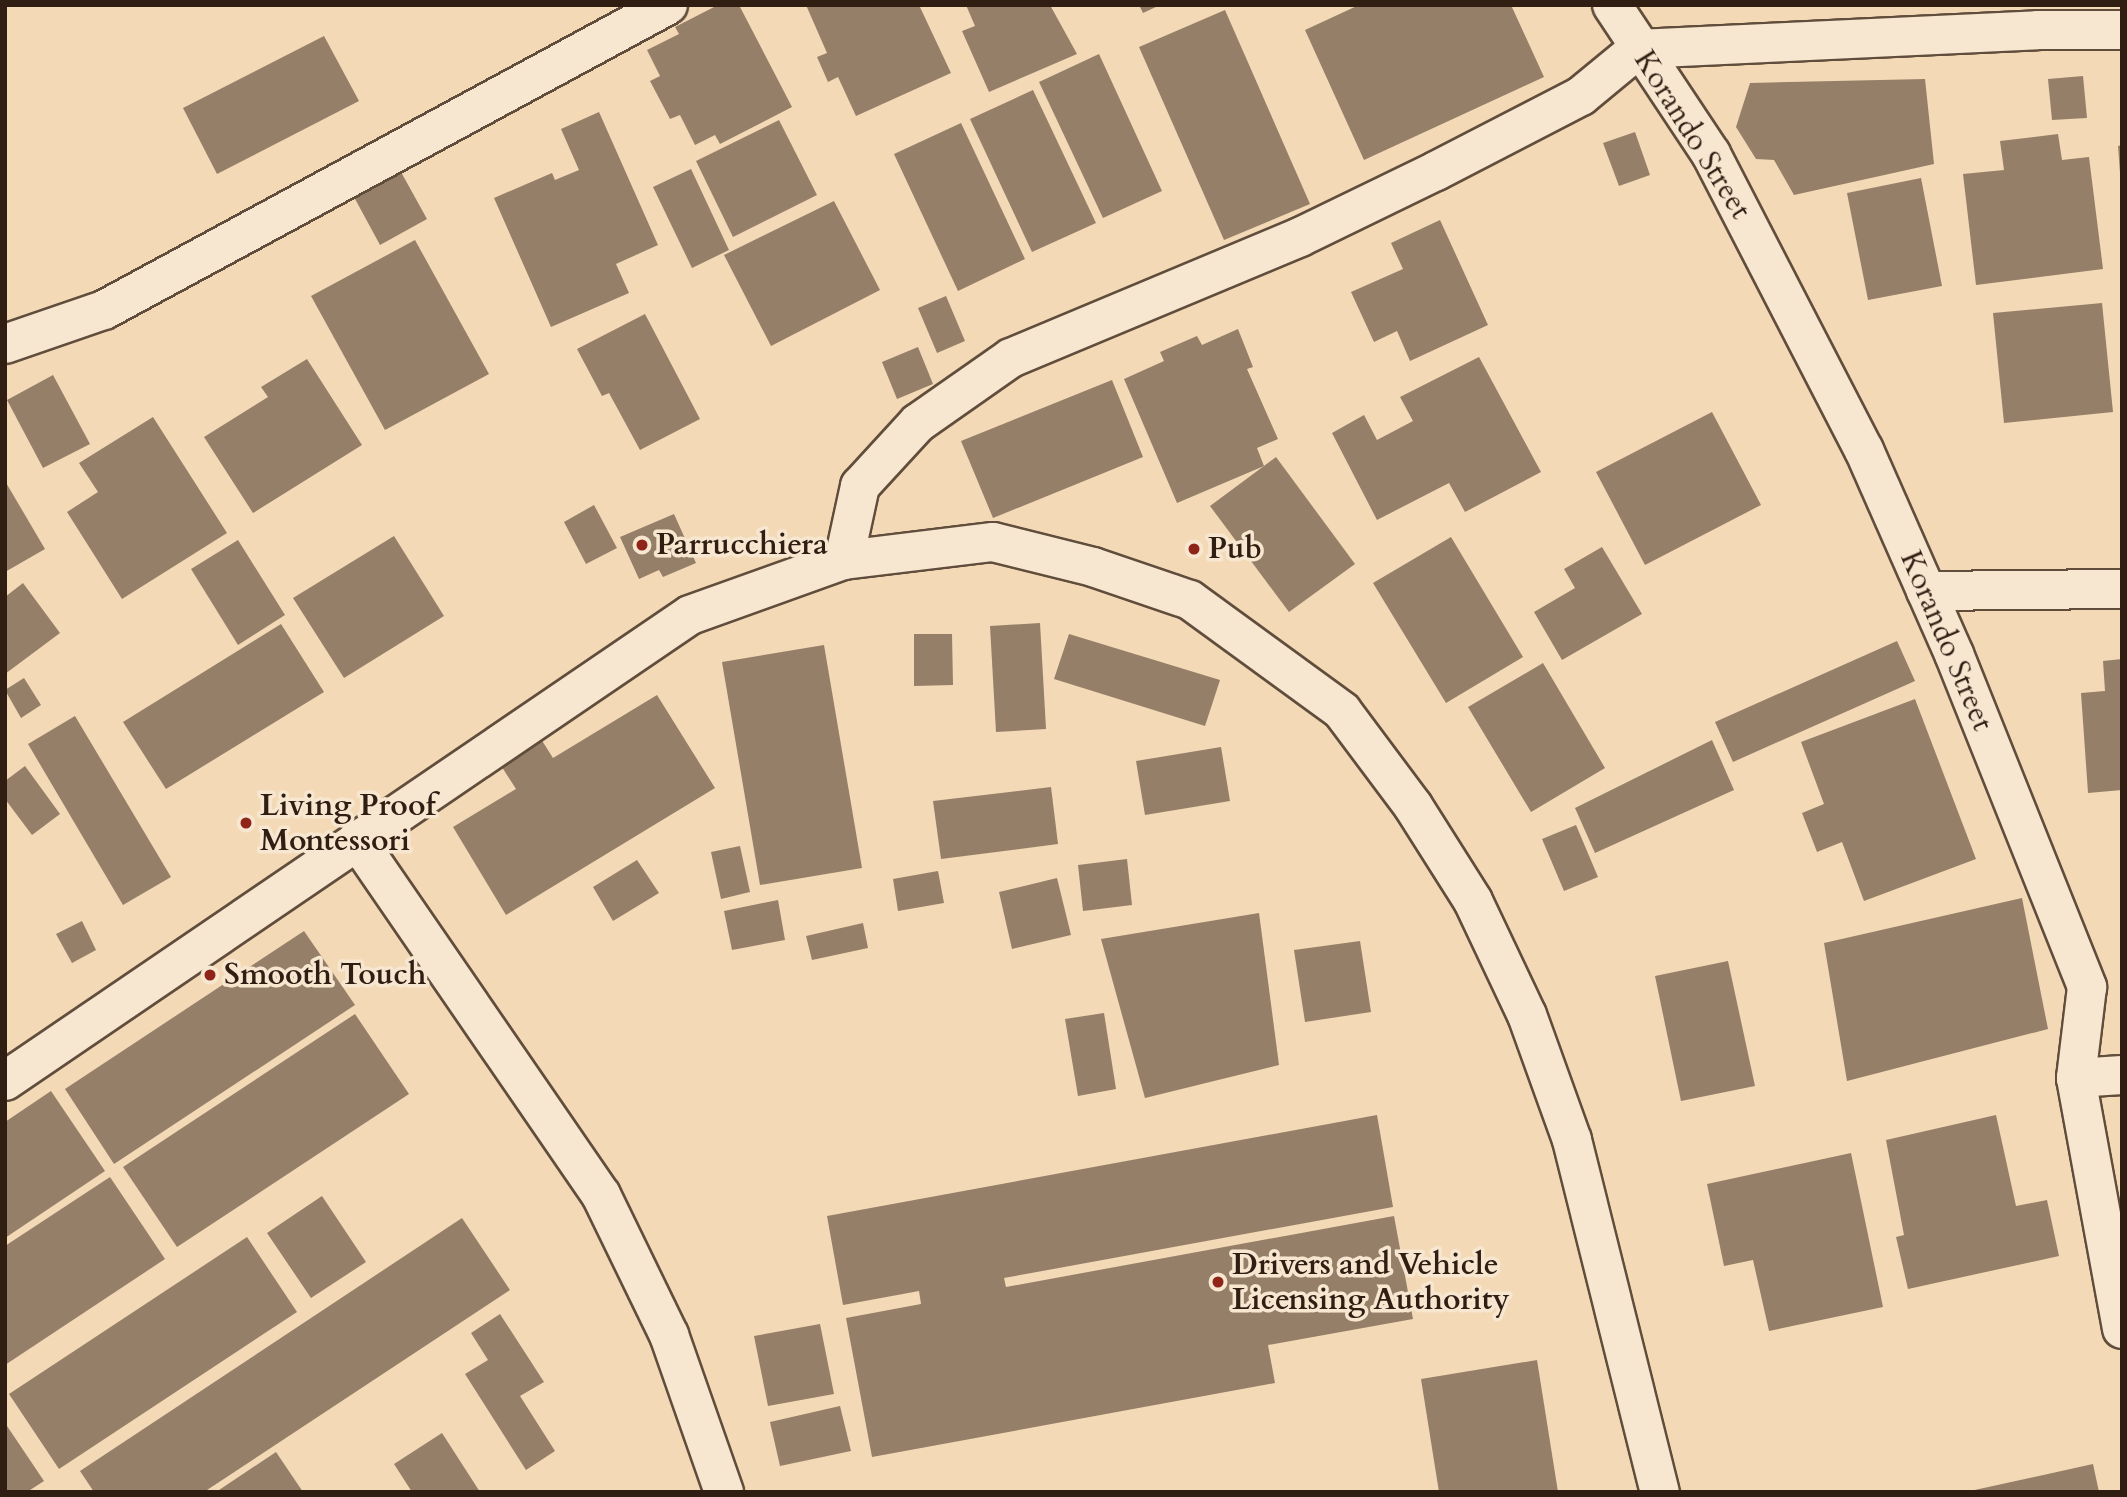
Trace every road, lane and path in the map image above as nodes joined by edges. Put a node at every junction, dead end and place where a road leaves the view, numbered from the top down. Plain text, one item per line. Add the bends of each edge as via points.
1 (668, 5) edge
2 (1612, 5) edge
3 (2122, 30) edge
4 (1638, 49) junction
5 (5, 344) edge
6 (844, 560) junction
7 (2122, 589) edge
8 (1926, 591) junction
9 (357, 840) junction
10 (2122, 1075) edge
11 (2076, 1079) junction
12 (5, 1081) edge
13 (2122, 1329) edge
14 (713, 1487) edge
15 (1660, 1492) edge

1 - 5 street via 104,310
2 - 4 street, Korando Street
3 - 4 street
4 - 6 street via 1581,96 1436,171 1300,237 1011,358 918,423 860,486
4 - 8 street, Korando Street via 1712,154 1864,450
6 - 9 street via 690,615
6 - 15 street via 993,542 1093,567 1190,600 1342,711 1413,806 1472,901 1527,1015 1572,1140
7 - 8 street
8 - 11 street, Korando Street via 2087,987
9 - 12 street
9 - 14 street via 601,1195 669,1335
10 - 11 street
11 - 13 street, Korando Street

